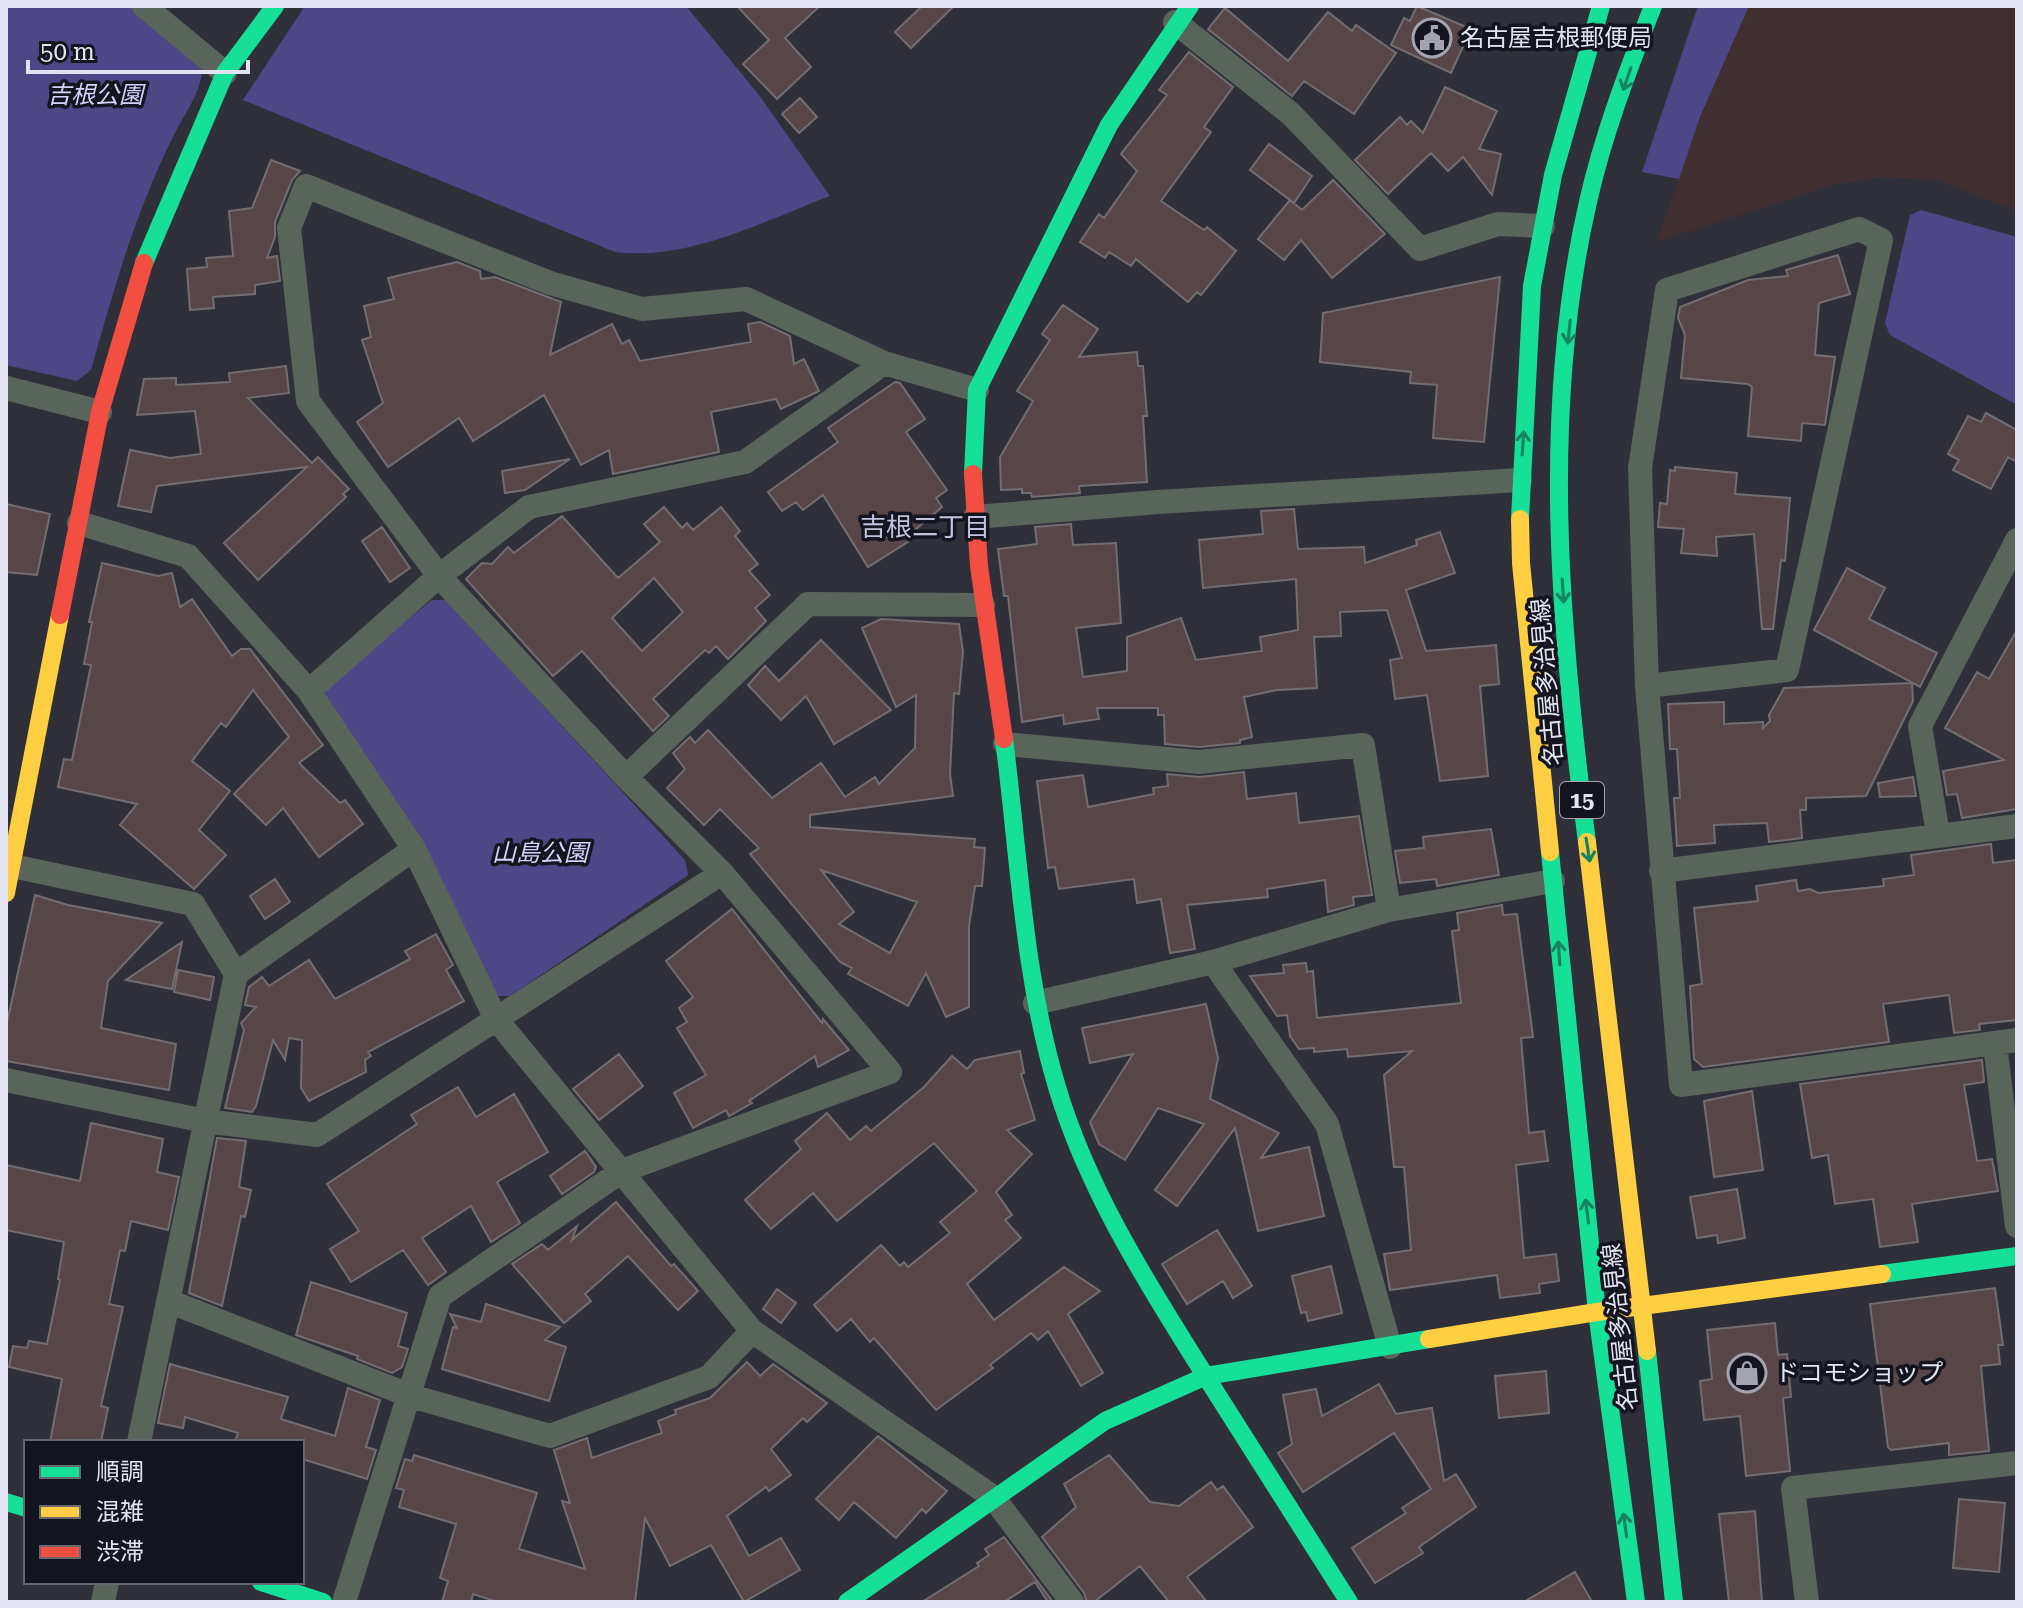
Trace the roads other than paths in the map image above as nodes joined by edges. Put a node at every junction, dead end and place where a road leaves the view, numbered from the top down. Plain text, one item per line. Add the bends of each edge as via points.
1 (144, 6) edge
2 (275, 6) edge
3 (1601, 6) edge
4 (1653, 6) edge
5 (1182, 14) edge
6 (225, 73) junction
7 (1543, 226) junction
8 (884, 363) junction
9 (6, 388) edge
10 (977, 390) junction
11 (100, 412) junction
12 (1520, 480) junction
13 (975, 517) junction
14 (79, 523) junction
15 (2017, 540) edge
16 (439, 576) junction
17 (983, 605) junction
18 (1647, 686) junction
19 (309, 691) junction
20 (1005, 744) junction
21 (626, 777) junction
22 (2017, 826) edge
23 (1938, 834) junction
24 (414, 849) junction
25 (12, 866) junction
26 (1661, 871) junction
27 (722, 873) junction
28 (1553, 881) junction
29 (6, 893) edge
30 (1389, 910) junction
31 (1213, 962) junction
32 (236, 974) junction
33 (1035, 1003) junction
34 (496, 1019) junction
35 (2006, 1042) edge
36 (6, 1080) edge
37 (205, 1121) junction
38 (622, 1171) junction
39 (2017, 1226) edge
40 (2017, 1256) edge
41 (171, 1302) junction
42 (1641, 1305) junction
43 (1597, 1312) junction
44 (752, 1331) junction
45 (1390, 1347) junction
46 (1206, 1376) junction
47 (411, 1396) junction
48 (139, 1440) edge
49 (2017, 1463) edge
50 (993, 1497) junction
51 (267, 1584) edge
52 (323, 1602) edge
53 (344, 1602) edge
54 (847, 1602) edge
55 (1072, 1602) edge
56 (1349, 1602) edge
57 (1636, 1602) edge
58 (1674, 1602) edge
59 (1807, 1602) edge

1 - 6 street
2 - 6 street
3 - 7 street, 名古屋多治見線 / 15
4 -> 42 street, 名古屋多治見線 / 15 via 1604,145 1581,232 1558,456 1575,744
5 - 7 street via 1291,114 1420,249 1498,224
5 - 10 street via 1109,125
6 - 11 street via 148,250
12 -> 7 street, 名古屋多治見線 / 15 via 1532,286
8 - 10 street
8 - 16 street via 745,462 529,507
8 - 16 street via 746,299 642,309 550,283 306,186 289,228 308,401
9 - 11 street
10 - 13 street via 972,437
11 - 14 street
12 - 13 street
12 - 28 street, 名古屋多治見線 / 15 via 1521,563
13 - 17 street
14 - 19 street via 188,556
14 - 25 street
15 - 23 street via 1920,726
16 - 19 street
16 - 21 street
17 - 20 street
17 - 21 street via 808,604
18 - 18 street via 1640,468 1667,290 1859,229 1881,240 1787,670
18 - 26 street
19 - 24 street
20 - 30 street via 1199,762 1363,745
20 - 33 street
21 - 27 street
22 - 23 street
23 - 26 street
24 - 32 street
24 - 34 street
25 - 29 street
25 - 32 street via 193,904
26 - 35 street via 1681,1085
27 - 34 street
27 - 38 street via 890,1072
28 - 30 street
43 -> 28 street, 名古屋多治見線 / 15
30 - 31 street
31 - 33 street
31 - 45 street via 1327,1124
32 - 37 street
33 - 46 street via 1057,1088 1095,1188
34 - 37 street via 317,1135
34 - 38 street
35 - 39 street
36 - 37 street
37 - 41 street
38 - 44 street
38 - 47 street via 440,1296
40 - 42 street
41 - 47 street
41 - 48 street
42 - 43 street
42 - 58 street, 名古屋多治見線 / 15
43 - 45 street
57 -> 43 street, 名古屋多治見線 / 15
44 - 47 street via 709,1377 550,1436
44 - 50 street
45 - 46 street
46 - 50 street via 1105,1421
46 - 56 street
47 - 53 street
49 - 59 street via 1793,1488
50 - 54 street
50 - 55 street
51 - 52 street

